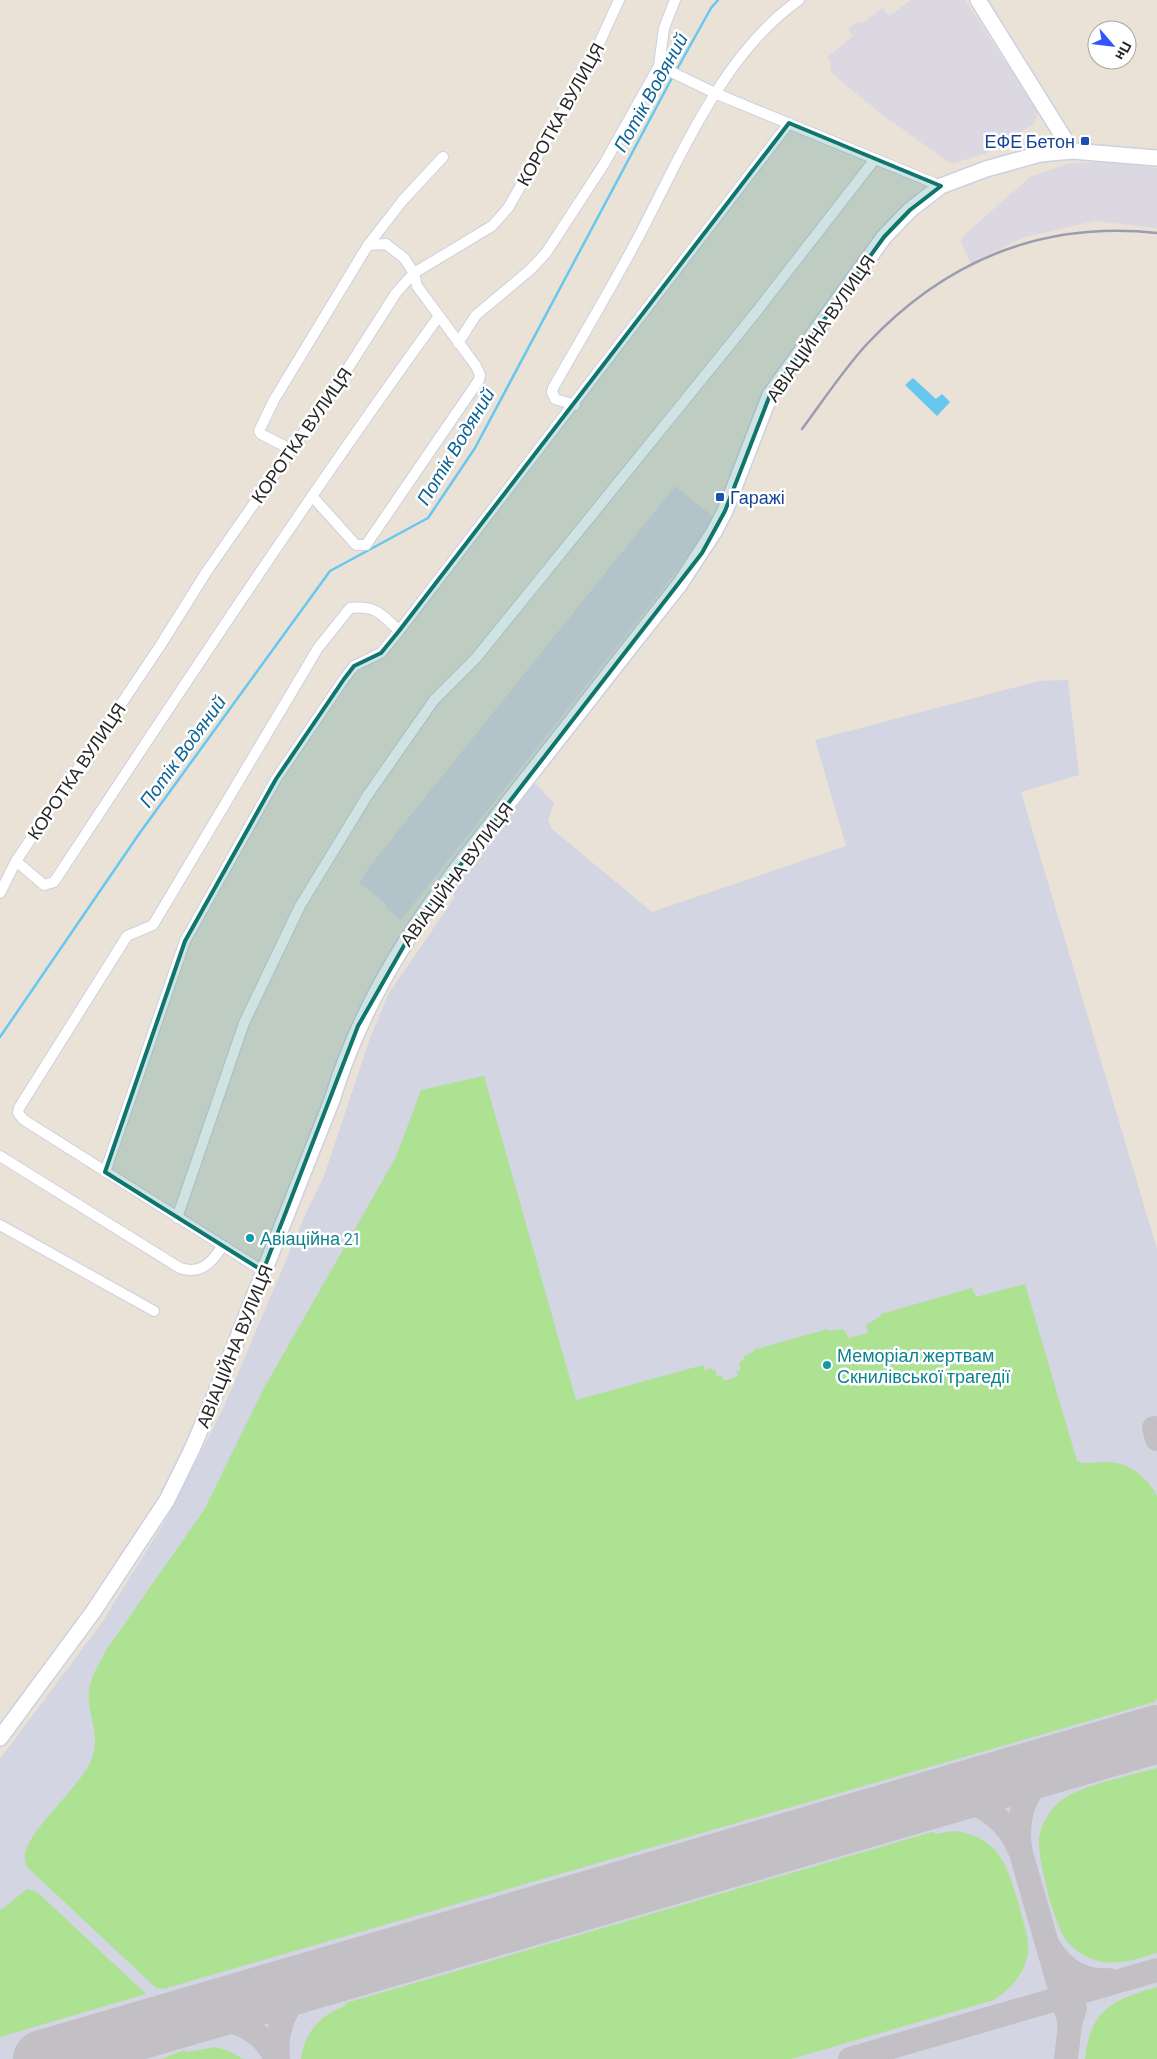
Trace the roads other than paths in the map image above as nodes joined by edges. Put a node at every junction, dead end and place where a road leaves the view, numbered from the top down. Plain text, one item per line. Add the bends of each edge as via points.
1 (619, 0) edge
2 (675, 0) edge
3 (799, 0) edge
4 (978, 0) edge
5 (659, 66) junction
6 (717, 94) junction
7 (789, 123) junction
8 (1072, 151) junction
9 (443, 157) dead end
10 (1157, 158) edge
11 (875, 159) junction
12 (941, 186) junction
13 (368, 245) junction
14 (414, 273) junction
15 (439, 316) junction
16 (458, 343) junction
17 (575, 405) junction
18 (290, 450) junction
19 (312, 496) junction
20 (399, 631) junction
21 (16, 861) junction
22 (0, 893) edge
23 (0, 1156) edge
24 (105, 1172) junction
25 (177, 1218) junction
26 (0, 1225) edge
27 (222, 1247) junction
28 (263, 1271) junction
29 (154, 1311) dead end
30 (0, 1738) edge

1 - 14 street, КОРОТКА ВУЛИЦЯ via 587,70 508,208 492,226
2 - 5 street via 664,28
3 - 6 street via 759,34 736,62
4 - 8 street
5 - 6 street
5 - 16 street via 604,164 546,253 476,315
6 - 7 street
6 - 17 street via 553,388 555,399
7 - 11 street
7 - 17 street
8 - 10 street, АВІАЦІЙНА ВУЛИЦЯ
8 - 12 street, АВІАЦІЙНА ВУЛИЦЯ via 1040,154
9 - 13 street via 403,200
11 - 12 street
11 - 25 street via 753,316 483,650 434,700 367,796 304,898 266,973 244,1024
12 - 28 street, АВІАЦІЙНА ВУЛИЦЯ via 910,210 884,237 770,395 725,511 702,553 441,890 397,954 348,1050 332,1100
13 - 14 street via 386,244 394,248
13 - 18 street via 287,378 260,429 261,434
14 - 15 street via 415,282
14 - 18 street, КОРОТКА ВУЛИЦЯ via 396,293 352,363
15 - 16 street
15 - 19 street
16 - 19 street via 479,370 479,380 366,545 356,545
17 - 20 street
18 - 21 street, КОРОТКА ВУЛИЦЯ
19 - 21 street via 54,882 44,885
20 - 24 street via 381,653 354,666 344,679 276,779 185,941
20 - 24 street via 377,610 364,606 350,608 333,627 153,925 128,936 19,1108 18,1113 24,1120
21 - 22 street, КОРОТКА ВУЛИЦЯ
23 - 27 street via 180,1268 196,1271 210,1264
24 - 25 street
25 - 27 street
26 - 29 street
27 - 28 street
28 - 30 street, АВІАЦІЙНА ВУЛИЦЯ via 193,1447 166,1500 93,1612

